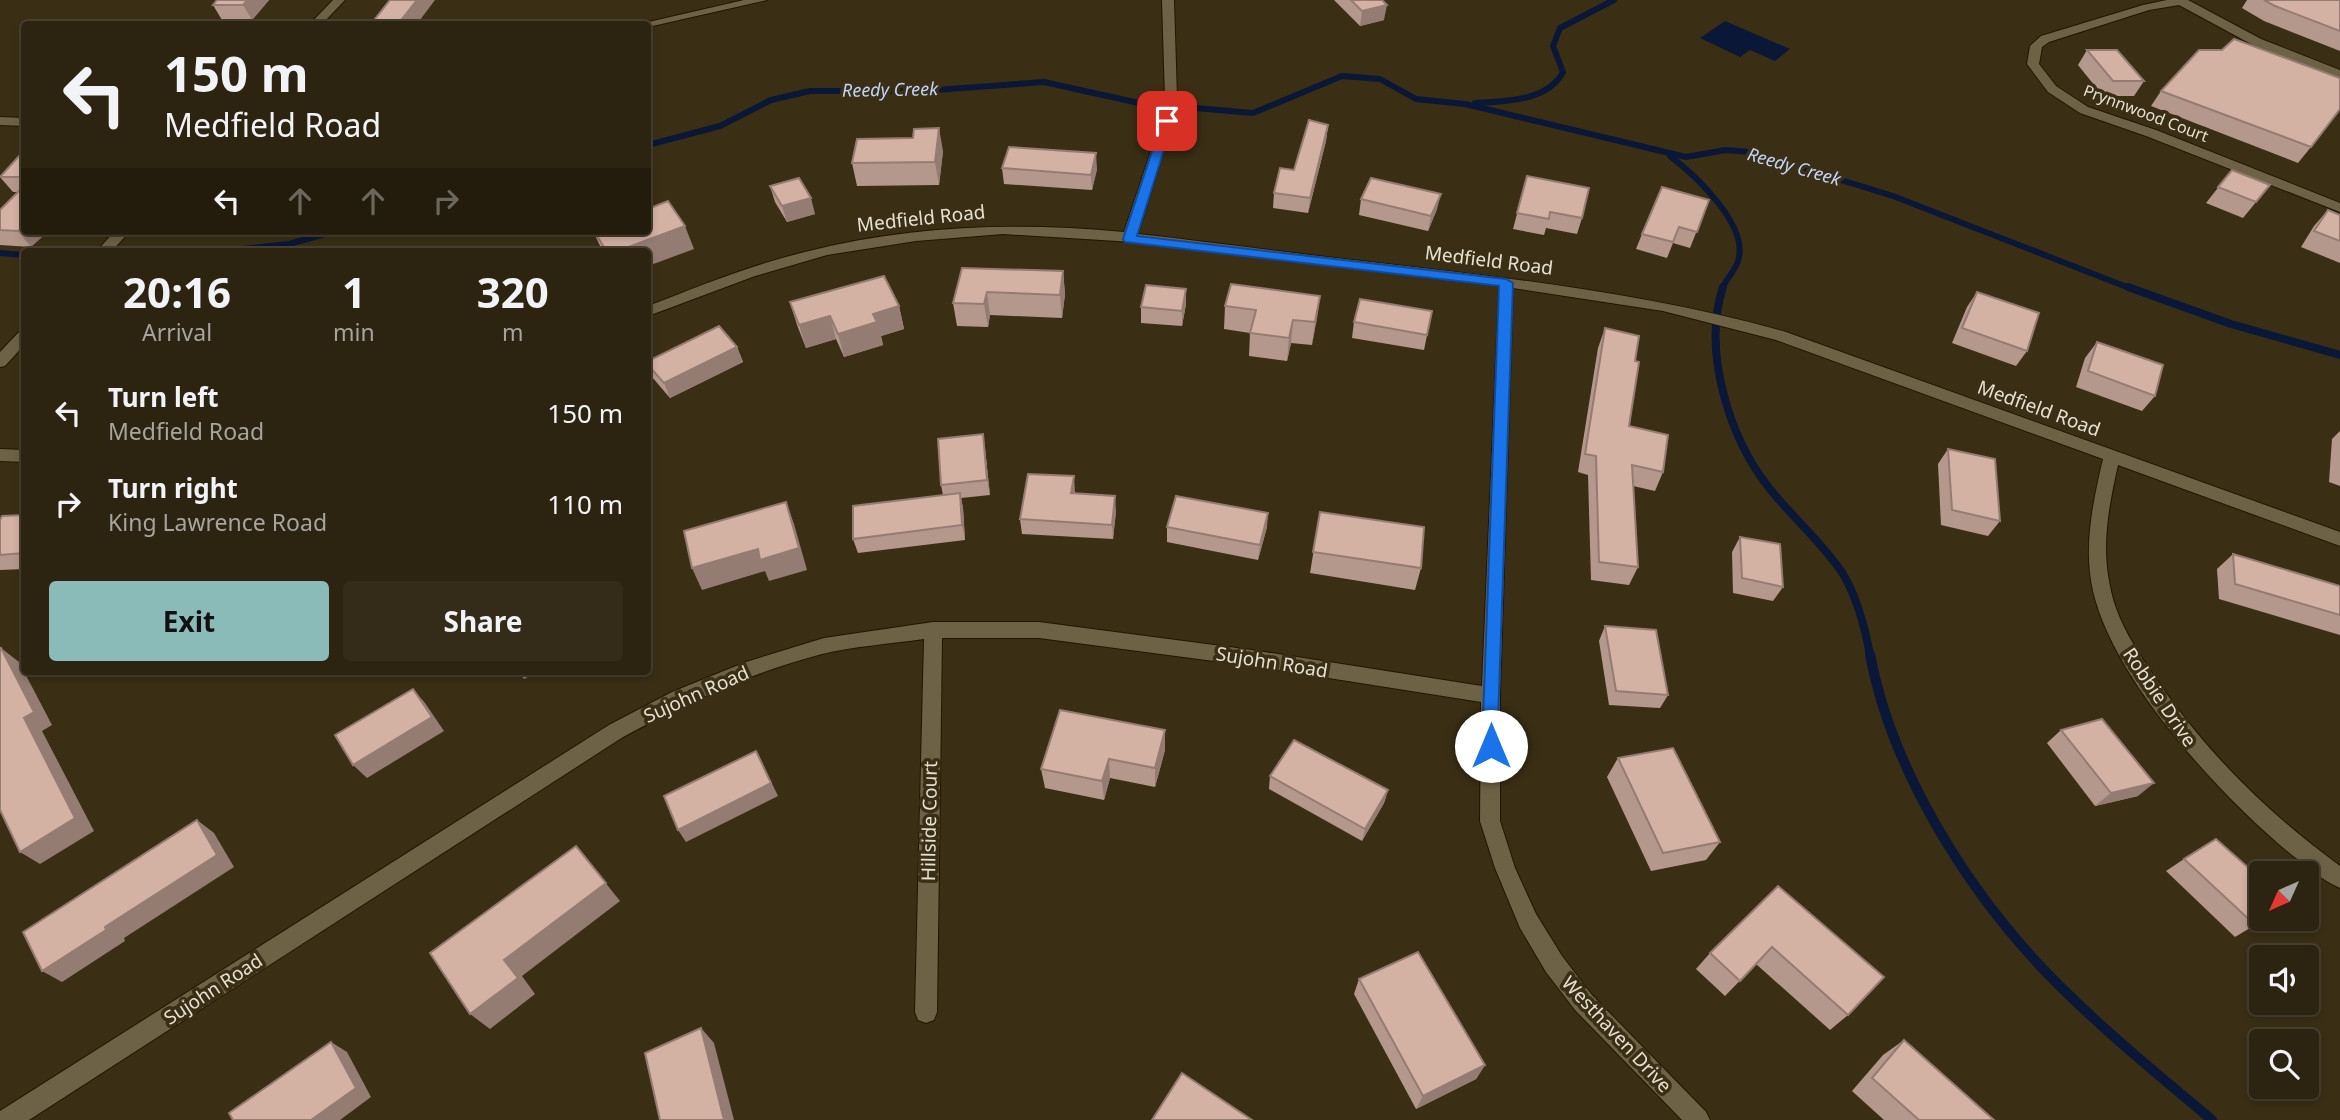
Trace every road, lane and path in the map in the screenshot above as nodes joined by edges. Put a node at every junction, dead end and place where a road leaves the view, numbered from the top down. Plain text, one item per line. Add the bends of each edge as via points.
1 (339, 0) edge
2 (761, 0) edge
3 (1168, 0) edge
4 (2180, 0) edge
5 (723, 3) edge
6 (319, 21) edge
7 (651, 23) edge
8 (2340, 74) edge
9 (0, 121) edge
10 (21, 122) edge
11 (2340, 208) edge
12 (118, 235) edge
13 (1129, 239) junction
14 (107, 248) edge
15 (1506, 283) junction
16 (651, 310) edge
17 (21, 339) edge
18 (0, 362) edge
19 (0, 455) edge
20 (21, 456) edge
21 (2112, 457) junction
22 (2340, 539) edge
23 (933, 630) junction
24 (1491, 695) junction
25 (2340, 878) edge
26 (926, 1012) dead end
27 (8, 1120) edge
28 (1698, 1120) edge

1 - 6 street
2 - 5 street
3 - 13 street via 1171,98
4 - 8 street via 2257,43
4 - 11 street, Prynnwood Court via 2045,39 2036,46 2033,64 2052,89 2084,110
5 - 7 street
9 - 10 street
12 - 14 street
13 - 15 street, Medfield Road
13 - 16 street, Medfield Road via 1037,230 901,238 783,262
15 - 21 street, Medfield Road via 1634,300 1728,320
15 - 24 street, Westhaven Drive
17 - 18 street
19 - 20 street
21 - 22 street, Medfield Road
21 - 25 street, Robbie Drive via 2096,550 2109,615 2130,655 2205,762 2274,827
23 - 24 street, Sujohn Road via 1039,630
23 - 26 street, Hillside Court
23 - 27 street, Sujohn Road via 824,646 746,670 679,698 627,726
24 - 28 street, Westhaven Drive via 1490,821 1528,921 1583,1002

